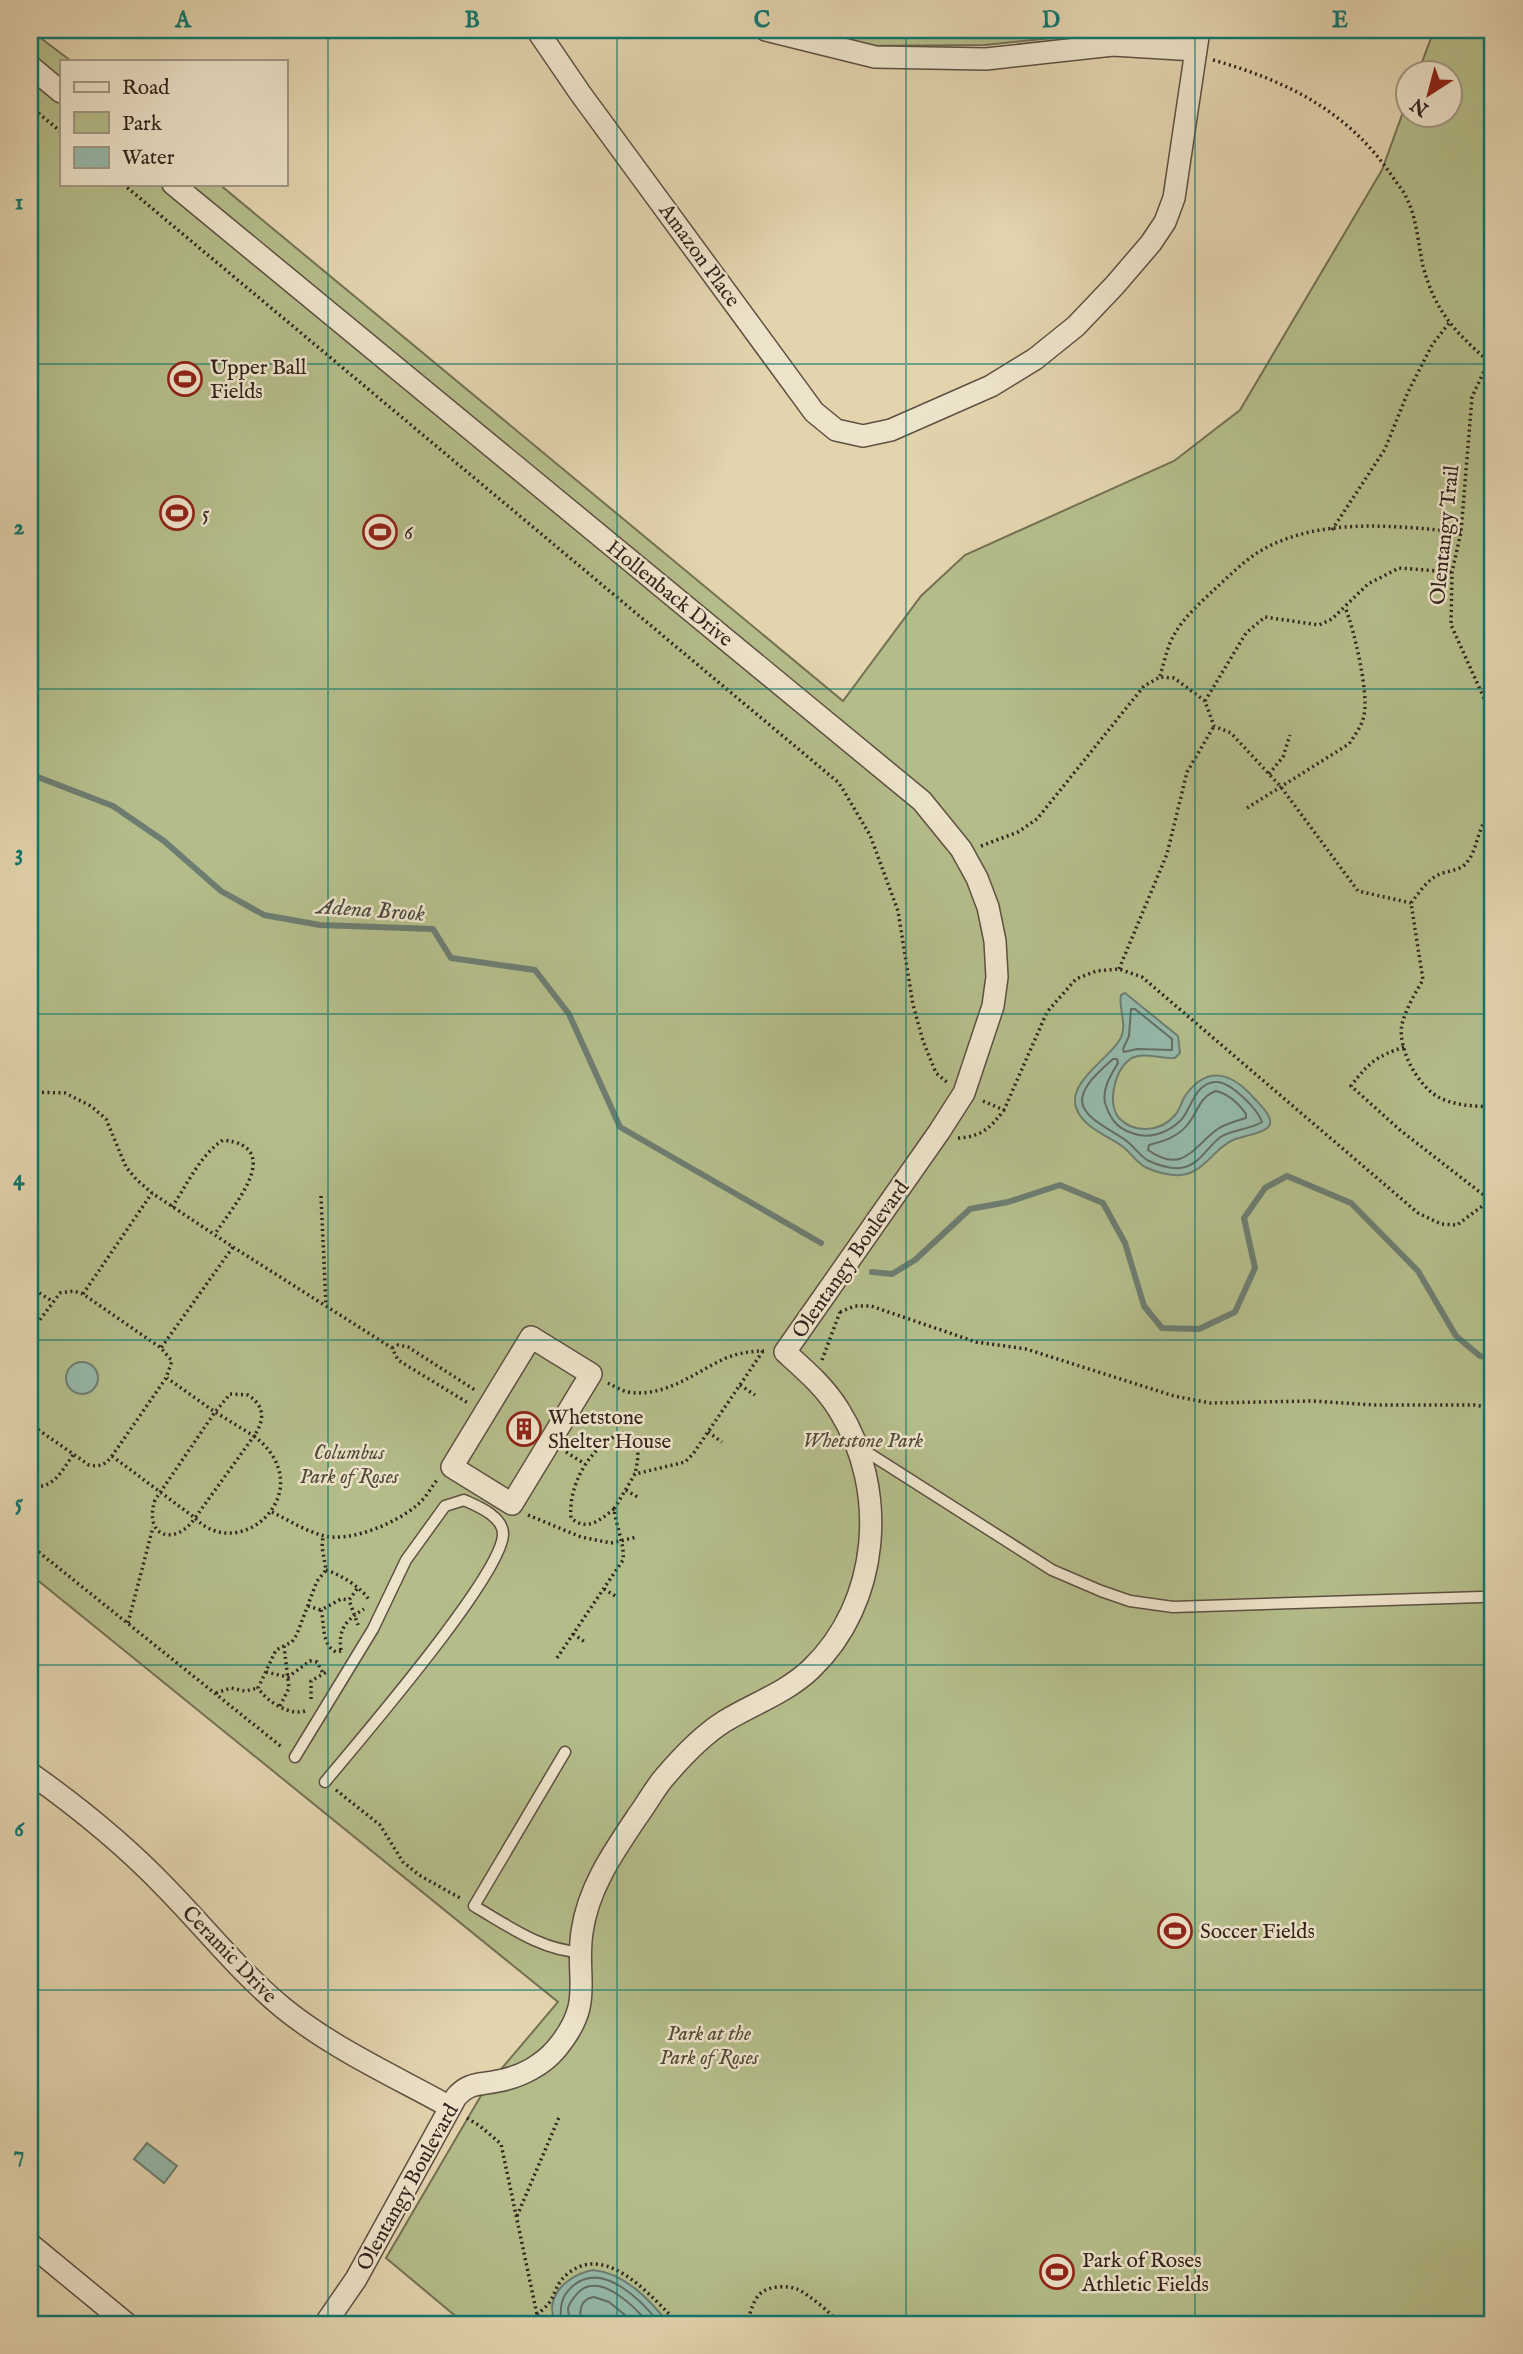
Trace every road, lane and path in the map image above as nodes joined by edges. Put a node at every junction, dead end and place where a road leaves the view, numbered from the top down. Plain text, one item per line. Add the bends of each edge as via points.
1 (537, 30) edge
2 (771, 31) edge
3 (1196, 45) edge
4 (30, 66) edge
5 (60, 91) edge
6 (30, 106) edge
7 (60, 131) edge
8 (125, 186) edge
9 (175, 186) edge
10 (1449, 323) junction
11 (1493, 352) edge
12 (1488, 361) junction
13 (1332, 530) junction
14 (1461, 532) junction
15 (1452, 572) junction
16 (1345, 607) junction
17 (1160, 677) junction
18 (1205, 701) junction
19 (1493, 718) edge
20 (1214, 726) junction
21 (1290, 735) dead end
22 (1269, 774) junction
23 (1281, 787) junction
24 (1247, 808) dead end
25 (1493, 812) edge
26 (963, 853) junction
27 (1411, 903) junction
28 (1119, 969) junction
29 (1404, 1047) junction
30 (31, 1092) edge
31 (964, 1093) junction
32 (1493, 1107) edge
33 (1004, 1110) junction
34 (954, 1138) dead end
35 (152, 1193) junction
36 (321, 1196) dead end
37 (1492, 1199) edge
38 (172, 1207) junction
39 (215, 1234) junction
40 (233, 1247) junction
41 (30, 1287) edge
42 (83, 1294) junction
43 (52, 1301) junction
44 (326, 1306) junction
45 (840, 1312) dead end
46 (30, 1333) edge
47 (392, 1348) junction
48 (161, 1349) junction
49 (763, 1351) junction
50 (785, 1352) junction
51 (591, 1374) junction
52 (166, 1378) junction
53 (740, 1385) junction
54 (755, 1395) dead end
55 (488, 1407) junction
56 (1493, 1408) edge
57 (215, 1412) junction
58 (30, 1424) edge
59 (708, 1432) junction
60 (254, 1436) junction
61 (722, 1442) dead end
62 (857, 1446) junction
63 (74, 1455) junction
64 (112, 1456) junction
65 (575, 1458) dead end
66 (585, 1464) junction
67 (452, 1467) junction
68 (635, 1475) junction
69 (30, 1486) edge
70 (626, 1490) junction
71 (159, 1492) junction
72 (639, 1498) dead end
73 (512, 1504) junction
74 (614, 1509) junction
75 (272, 1512) junction
76 (195, 1518) junction
77 (153, 1527) junction
78 (323, 1536) junction
79 (637, 1538) dead end
80 (620, 1542) junction
81 (30, 1545) edge
82 (326, 1570) junction
83 (357, 1589) junction
84 (604, 1589) junction
85 (617, 1597) dead end
86 (1481, 1597) dead end
87 (349, 1600) junction
88 (309, 1606) junction
89 (321, 1610) junction
90 (354, 1615) junction
91 (128, 1624) junction
92 (359, 1630) dead end
93 (573, 1634) junction
94 (585, 1642) dead end
95 (284, 1646) junction
96 (344, 1650) junction
97 (558, 1658) dead end
98 (341, 1662) dead end
99 (334, 1669) dead end
100 (266, 1672) junction
101 (323, 1673) junction
102 (288, 1677) junction
103 (258, 1688) junction
104 (215, 1693) junction
105 (279, 1706) junction
106 (565, 1752) dead end
107 (295, 1758) joint
108 (30, 1773) edge
109 (325, 1782) joint
110 (474, 1906) junction
111 (581, 1952) junction
112 (450, 2107) junction
113 (560, 2115) dead end
114 (516, 2218) junction
115 (30, 2244) edge
116 (537, 2315) junction
117 (127, 2324) edge
118 (325, 2324) edge
119 (539, 2324) edge
120 (679, 2324) edge
121 (747, 2324) edge
122 (839, 2324) edge

1 - 3 street, Amazon Place via 814,412 836,430 863,436 891,430 991,386 1035,359 1076,326 1151,243 1166,222 1174,198
2 - 3 street via 876,57 986,59 1113,45
3 - 10 path via 1326,107 1380,158 1407,199 1424,269 1440,312
4 - 5 street
6 - 7 path
8 - 31 path via 839,783 870,835 898,911 923,1041 936,1073
9 - 26 street, Hollenback Drive via 922,801
10 - 12 path
10 - 13 path via 1408,392 1385,449
11 - 12 path, Olentangy Trail
12 - 14 path, Olentangy Trail via 1472,397
13 - 14 path via 1400,527
13 - 17 path via 1281,541 1223,581 1173,636
14 - 15 path, Olentangy Trail
15 - 16 path via 1399,568 1368,583
15 - 19 path, Olentangy Trail via 1451,625
16 - 18 path via 1319,625 1265,617 1246,633
16 - 23 path via 1365,714 1349,744
17 - 18 path via 1174,678
17 - 26 path via 1144,686 1037,819 1018,832
18 - 20 path
20 - 22 path via 1231,733
20 - 28 path via 1187,772 1167,854
21 - 22 path via 1283,757
22 - 23 path
23 - 24 path
23 - 27 path via 1358,891
25 - 27 path via 1486,817 1468,863 1437,875
26 - 31 street, Hollenback Drive via 988,907 998,977 987,1028
27 - 29 path via 1423,980 1402,1026
28 - 33 path via 1076,979 1047,1012
28 - 37 path via 1142,977 1418,1213 1441,1224 1457,1225
29 - 32 path via 1414,1074 1438,1097 1465,1106
29 - 37 path via 1368,1064 1351,1086
30 - 35 path via 65,1093 92,1106 106,1119 126,1167
31 - 33 path
31 - 50 street, Olentangy Boulevard
33 - 34 path via 978,1136
35 - 38 path
35 - 42 path
36 - 44 path
38 - 39 path
38 - 39 path via 215,1146 223,1140 242,1145 255,1160 252,1178
39 - 40 path
40 - 44 path
40 - 48 path
41 - 43 path
42 - 43 path via 68,1291
42 - 48 path
43 - 46 path
44 - 47 path
45 - 56 path via 855,1306 871,1307 976,1342 1026,1349 1210,1403 1312,1401
47 - 55 path via 398,1360
47 - 55 path via 408,1347
48 - 52 path via 172,1361
49 - 50 path
49 - 51 path via 726,1358 687,1380 652,1392 627,1392
49 - 53 path
50 - 62 street, Olentangy Boulevard via 815,1378 839,1410
51 - 55 street via 531,1338
51 - 73 street
52 - 57 path
52 - 64 path
53 - 54 path
53 - 59 path
55 - 67 street
57 - 60 path
57 - 60 path via 230,1394 248,1395 262,1414
57 - 71 path
58 - 63 path
59 - 61 path
59 - 68 path via 685,1462
60 - 75 path via 278,1464 280,1487
60 - 76 path
62 - 86 lane via 1052,1570 1130,1601 1173,1607
62 - 111 street, Olentangy Boulevard via 872,1513 868,1559 850,1614 810,1670 714,1728 663,1780 601,1873 588,1904
63 - 64 path via 99,1467
63 - 69 path via 56,1480 47,1486
64 - 71 path
65 - 66 path
66 - 68 path via 601,1445 621,1433 638,1445
66 - 74 path via 572,1493 571,1518 587,1526
67 - 73 street
67 - 78 path via 418,1505 403,1514 373,1530
68 - 70 path
70 - 72 path
70 - 74 path
71 - 76 path
71 - 77 path via 151,1515
73 - 80 path via 538,1521 581,1537
74 - 80 path
75 - 76 path via 251,1527 225,1532 212,1530
75 - 78 path
76 - 77 path via 175,1534
77 - 91 path
78 - 82 path
79 - 80 path
80 - 84 path via 623,1560
81 - 91 path
82 - 83 path
82 - 88 path
83 - 87 path
83 - 90 path via 369,1604
84 - 85 path
84 - 93 path
87 - 89 path via 341,1599
87 - 90 path
88 - 89 path
88 - 95 path via 297,1634
89 - 96 path via 325,1641 332,1650
90 - 92 path
90 - 96 path via 340,1634
91 - 104 path
93 - 94 path
93 - 97 path
95 - 100 path via 276,1650
95 - 102 path
96 - 98 path
99 - 101 path
100 - 102 path
100 - 103 path
101 - 102 path via 317,1662 310,1661
101 - 105 path via 311,1681 312,1702 306,1711
102 - 105 path via 289,1688
103 - 104 path
103 - 105 path via 265,1699
104 - 107 path
106 - 110 lane
107 - 109 lane via 363,1646 406,1560 445,1506 464,1500 495,1518 502,1529 501,1548 482,1581
108 - 112 street, Ceramic Drive via 149,1871 296,2018
109 - 110 path via 380,1825 403,1862
110 - 111 lane via 553,1948
111 - 112 street, Olentangy Boulevard via 580,2008 557,2048 519,2076 467,2087
112 - 114 path via 501,2144
112 - 118 street, Olentangy Boulevard via 356,2279
113 - 114 path
114 - 116 path
115 - 117 street
116 - 119 path
116 - 120 path via 569,2273 603,2264 650,2294
121 - 122 path via 760,2293 786,2287 796,2288

